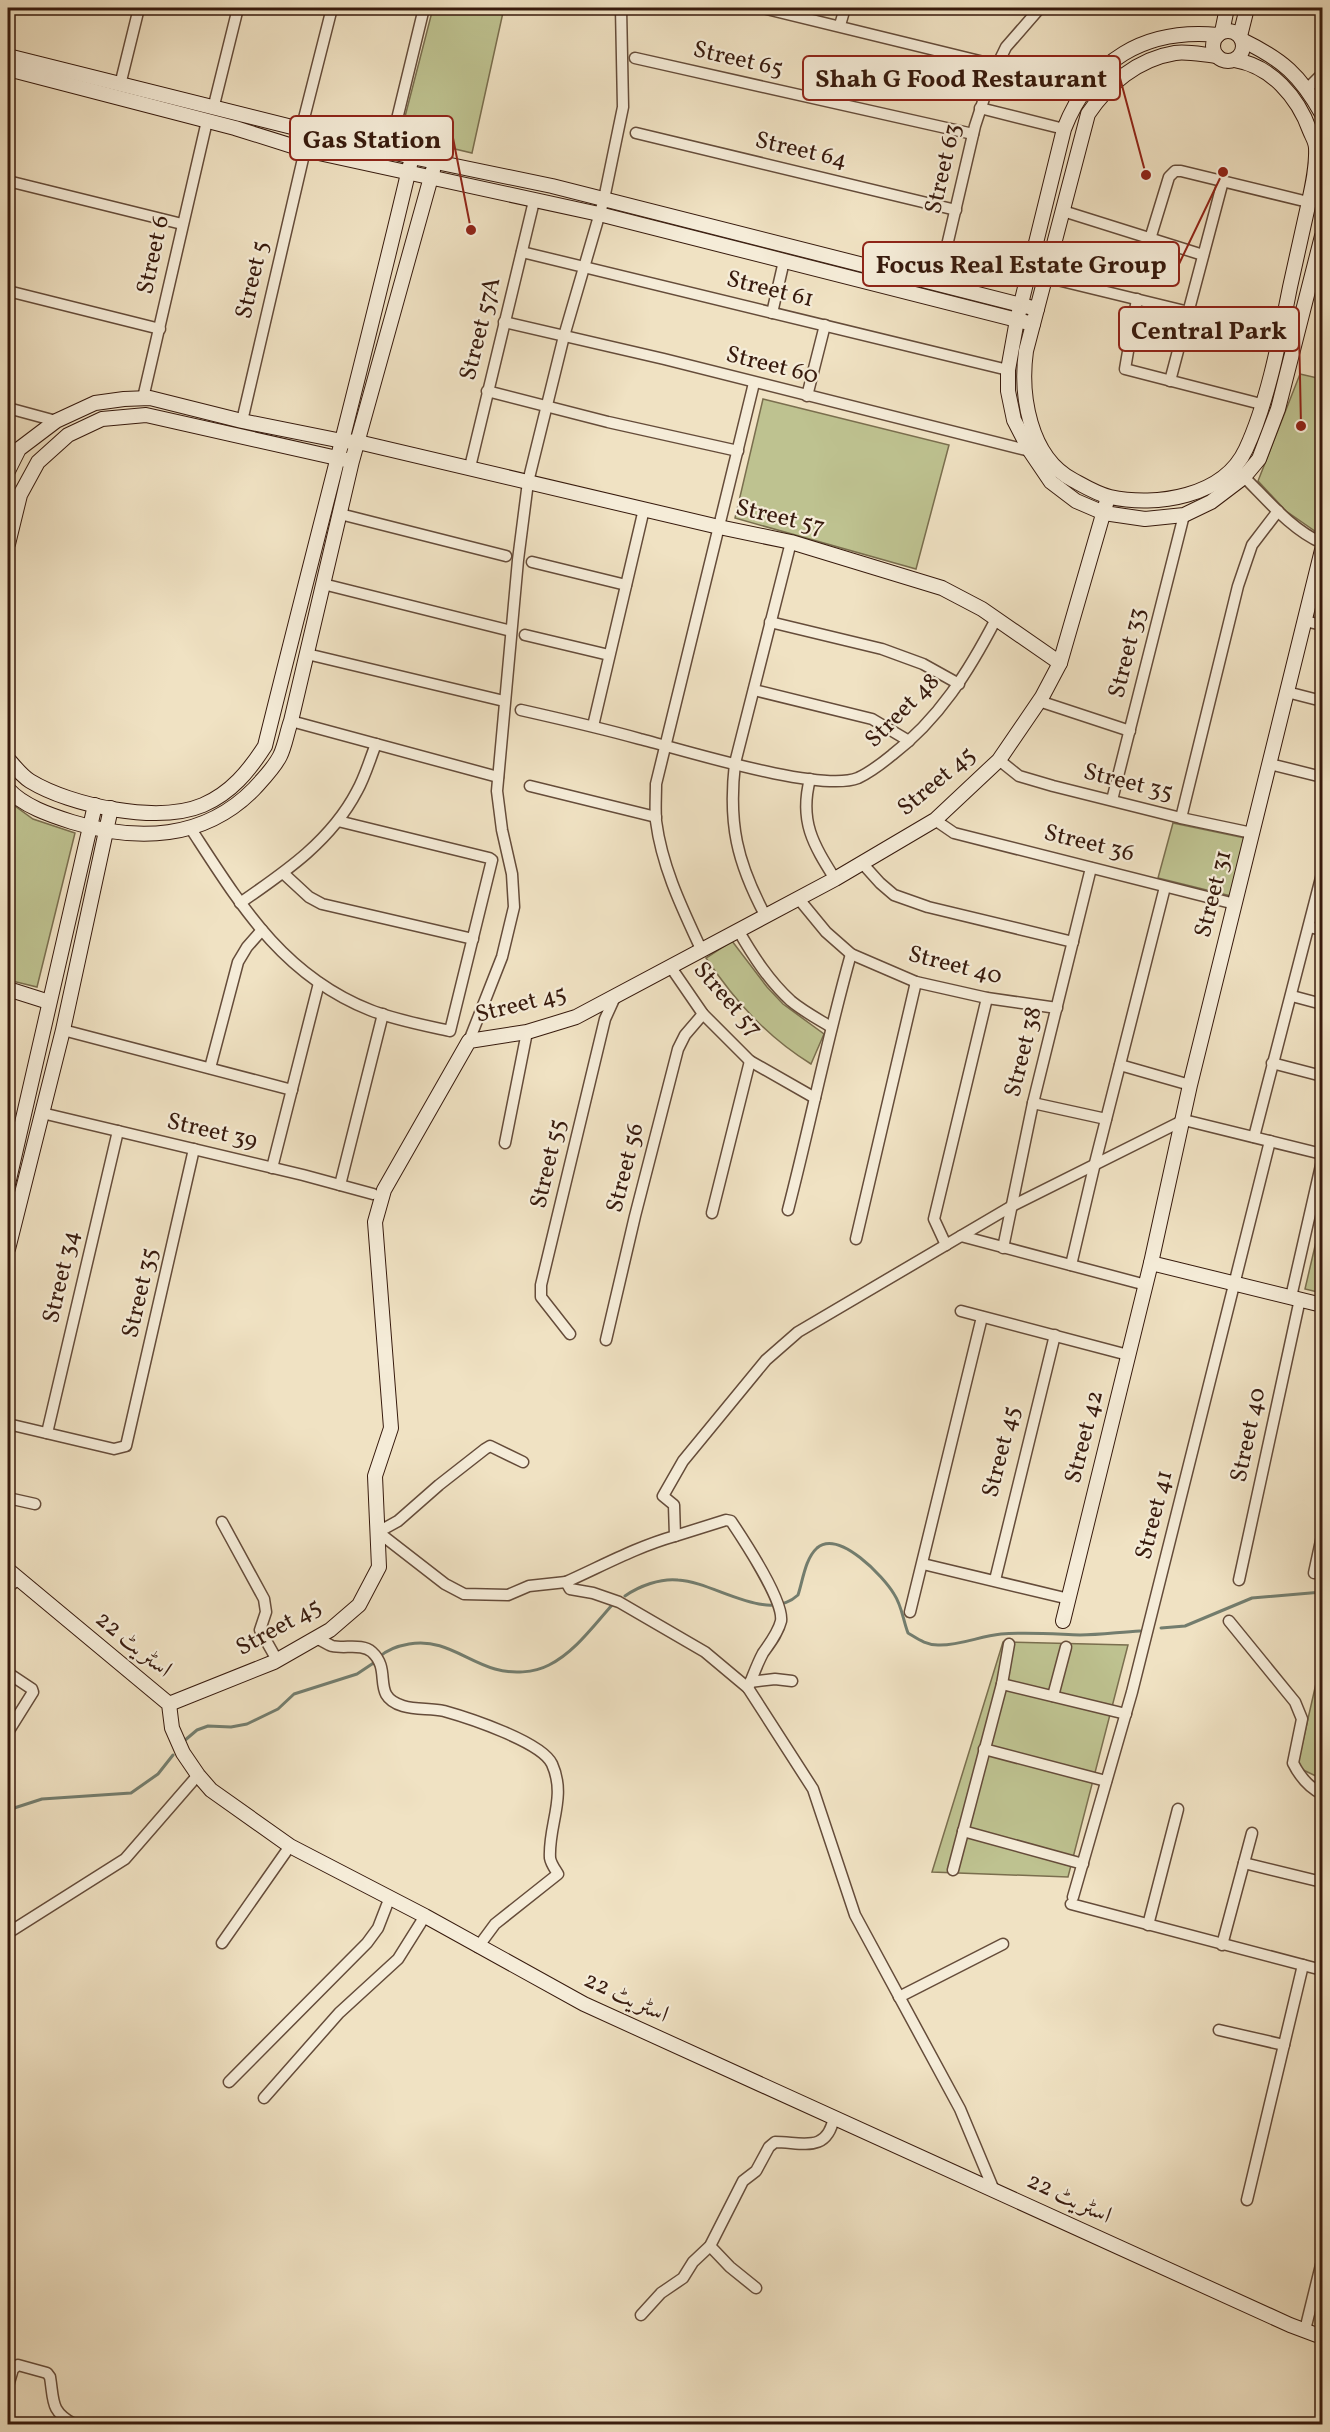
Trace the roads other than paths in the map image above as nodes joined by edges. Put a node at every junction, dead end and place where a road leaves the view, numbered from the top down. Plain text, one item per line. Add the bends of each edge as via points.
1 (139, 8) edge
2 (238, 8) edge
3 (332, 8) edge
4 (424, 8) edge
5 (621, 8) edge
6 (768, 8) edge
7 (845, 8) edge
8 (1040, 8) edge
9 (1227, 8) edge
10 (1247, 8) edge
11 (840, 26) junction
12 (1220, 33) junction
13 (1241, 38) junction
14 (8, 56) edge
15 (1217, 56) junction
16 (634, 58) dead end
17 (1235, 60) junction
18 (996, 65) junction
19 (8, 69) edge
20 (1323, 74) edge
21 (120, 85) junction
22 (1308, 87) junction
23 (980, 108) junction
24 (1323, 114) edge
25 (210, 115) junction
26 (236, 121) junction
27 (1064, 129) junction
28 (301, 130) junction
29 (636, 133) dead end
30 (973, 134) junction
31 (305, 150) junction
32 (389, 152) junction
33 (412, 158) junction
34 (436, 162) junction
35 (408, 172) junction
36 (430, 177) junction
37 (8, 181) edge
38 (1223, 181) junction
39 (604, 199) junction
40 (534, 201) junction
41 (1308, 202) junction
42 (956, 210) junction
43 (1063, 211) junction
44 (599, 214) junction
45 (182, 224) junction
46 (1323, 236) edge
47 (1150, 239) junction
48 (522, 252) junction
49 (1203, 255) junction
50 (784, 261) junction
51 (584, 267) junction
52 (1045, 277) junction
53 (938, 284) junction
54 (8, 291) edge
55 (1137, 299) junction
56 (1020, 305) junction
57 (1037, 309) junction
58 (1285, 311) junction
59 (1189, 312) junction
60 (772, 313) junction
61 (1301, 315) junction
62 (1017, 320) junction
63 (504, 322) junction
64 (1033, 324) junction
65 (825, 325) junction
66 (160, 329) junction
67 (564, 336) junction
68 (362, 367) junction
69 (1008, 370) junction
70 (378, 371) junction
71 (1170, 381) junction
72 (754, 383) junction
73 (487, 391) junction
74 (807, 396) junction
75 (143, 398) junction
76 (1261, 404) junction
77 (545, 406) junction
78 (8, 408) edge
79 (211, 413) junction
80 (57, 421) junction
81 (242, 421) junction
82 (208, 429) junction
83 (342, 441) junction
84 (358, 442) junction
85 (738, 451) junction
86 (1030, 452) junction
87 (337, 458) junction
88 (352, 461) junction
89 (470, 467) junction
90 (1233, 467) junction
91 (8, 471) edge
92 (1244, 477) junction
93 (528, 482) junction
94 (1108, 497) junction
95 (644, 508) junction
96 (1278, 511) junction
97 (1104, 513) junction
98 (340, 514) junction
99 (1184, 515) junction
100 (719, 527) junction
101 (791, 542) junction
102 (8, 543) edge
103 (1323, 543) edge
104 (1323, 550) edge
105 (506, 556) dead end
106 (532, 562) dead end
107 (323, 584) junction
108 (626, 585) junction
109 (297, 619) junction
110 (996, 619) junction
111 (1305, 621) junction
112 (314, 622) junction
113 (770, 622) junction
114 (1323, 626) edge
115 (511, 631) junction
116 (525, 635) dead end
117 (307, 654) junction
118 (609, 655) junction
119 (1060, 663) junction
120 (959, 684) junction
121 (754, 690) junction
122 (1287, 692) junction
123 (504, 701) junction
124 (1039, 701) junction
125 (1323, 701) edge
126 (521, 710) dead end
127 (291, 721) junction
128 (593, 726) junction
129 (1130, 731) junction
130 (909, 741) junction
131 (376, 744) junction
132 (664, 745) junction
133 (8, 759) edge
134 (999, 760) junction
135 (735, 764) junction
136 (1270, 764) junction
137 (498, 777) junction
138 (1323, 777) edge
139 (240, 779) junction
140 (810, 779) junction
141 (530, 786) dead end
142 (8, 789) edge
143 (253, 790) junction
144 (1112, 800) junction
145 (95, 805) junction
146 (111, 808) junction
147 (656, 817) junction
148 (1181, 818) junction
149 (935, 820) junction
150 (338, 821) junction
151 (91, 828) junction
152 (191, 829) junction
153 (107, 831) junction
154 (1252, 833) junction
155 (862, 863) junction
156 (1091, 868) junction
157 (283, 873) junction
158 (1323, 874) edge
159 (836, 879) junction
160 (1165, 887) junction
161 (798, 898) junction
162 (240, 903) junction
163 (1235, 904) junction
164 (765, 915) junction
165 (1309, 927) junction
166 (262, 930) junction
167 (738, 930) junction
168 (1323, 930) edge
169 (473, 939) junction
170 (1073, 942) junction
171 (700, 950) junction
172 (851, 954) junction
173 (670, 966) junction
174 (916, 982) junction
175 (319, 983) junction
176 (8, 989) edge
177 (1292, 996) junction
178 (615, 997) junction
179 (987, 998) junction
180 (48, 1002) junction
181 (1323, 1004) edge
182 (1057, 1008) junction
183 (383, 1014) junction
184 (703, 1014) junction
185 (831, 1027) junction
186 (63, 1030) junction
187 (528, 1032) junction
188 (469, 1041) junction
189 (750, 1061) junction
190 (1272, 1063) junction
191 (1120, 1065) junction
192 (210, 1068) junction
193 (1323, 1076) edge
194 (1190, 1085) junction
195 (292, 1090) junction
196 (815, 1098) junction
197 (1033, 1103) junction
198 (42, 1113) junction
199 (1106, 1119) junction
200 (1184, 1120) junction
201 (118, 1131) junction
202 (1254, 1137) junction
203 (1270, 1141) junction
204 (505, 1143) dead end
205 (195, 1149) junction
206 (1323, 1154) edge
207 (1323, 1161) edge
208 (1095, 1163) junction
209 (12, 1167) junction
210 (272, 1168) junction
211 (27, 1170) junction
212 (8, 1184) edge
213 (340, 1185) junction
214 (373, 1194) dead end
215 (1012, 1206) junction
216 (788, 1210) dead end
217 (712, 1213) dead end
218 (962, 1236) junction
219 (856, 1239) dead end
220 (946, 1245) junction
221 (1003, 1248) junction
222 (8, 1249) edge
223 (1152, 1256) junction
224 (1071, 1265) junction
225 (1235, 1282) junction
226 (1146, 1285) junction
227 (1296, 1298) junction
228 (1323, 1305) edge
229 (962, 1311) dead end
230 (982, 1317) junction
231 (570, 1334) dead end
232 (1055, 1335) junction
233 (606, 1340) dead end
234 (1128, 1355) junction
235 (8, 1424) edge
236 (47, 1433) junction
237 (523, 1462) dead end
238 (8, 1498) edge
239 (35, 1504) dead end
240 (222, 1522) dead end
241 (378, 1532) junction
242 (675, 1536) junction
243 (1323, 1536) edge
244 (923, 1564) junction
245 (8, 1570) edge
246 (1314, 1573) dead end
247 (1239, 1580) dead end
248 (995, 1581) junction
249 (566, 1582) junction
250 (13, 1584) edge
251 (1069, 1599) junction
252 (910, 1612) dead end
253 (1229, 1621) dead end
254 (1063, 1622) dead end
255 (316, 1638) junction
256 (1010, 1644) dead end
257 (1066, 1647) dead end
258 (277, 1660) junction
259 (8, 1672) edge
260 (792, 1681) dead end
261 (1002, 1684) junction
262 (749, 1685) junction
263 (1053, 1696) junction
264 (169, 1704) junction
265 (1126, 1714) junction
266 (8, 1732) edge
267 (984, 1749) junction
268 (198, 1775) junction
269 (1106, 1782) junction
270 (1323, 1794) edge
271 (1178, 1809) dead end
272 (963, 1831) junction
273 (1252, 1833) dead end
274 (290, 1846) junction
275 (1244, 1863) junction
276 (1083, 1864) junction
277 (953, 1870) dead end
278 (1323, 1882) edge
279 (390, 1897) junction
280 (425, 1916) junction
281 (1148, 1925) junction
282 (8, 1933) edge
283 (222, 1942) dead end
284 (1003, 1944) dead end
285 (1222, 1945) junction
286 (478, 1947) junction
287 (1303, 1965) junction
288 (1323, 1970) edge
289 (899, 1997) junction
290 (1220, 2030) dead end
291 (1284, 2045) junction
292 (229, 2082) dead end
293 (264, 2098) dead end
294 (834, 2118) junction
295 (993, 2188) junction
296 (1247, 2200) dead end
297 (710, 2246) junction
298 (1323, 2261) edge
299 (756, 2288) dead end
300 (641, 2315) dead end
301 (1305, 2330) junction
302 (1323, 2337) edge
303 (8, 2386) edge
304 (74, 2424) edge

1 - 21 street
2 - 25 street, Street 6
3 - 28 street
4 - 32 street
5 - 39 street via 623,107
6 - 11 street
7 - 11 street
8 - 18 street, Street 63 via 1006,47
9 - 12 street
10 - 13 street
11 - 18 street
12 - 13 street via 1232,31
12 - 15 street via 1213,48
12 - 27 street via 1166,36 1121,56 1081,95
13 - 17 street via 1243,50
13 - 22 street via 1279,60
14 - 21 street
15 - 17 street via 1225,61
15 - 43 street via 1176,53 1137,66 1109,86 1088,114
16 - 30 street, Street 65
17 - 41 street via 1251,63 1279,81 1306,120 1316,147
18 - 23 street, Street 63
19 - 25 street
20 - 22 street
21 - 25 street
22 - 24 street
23 - 27 street
23 - 30 street, Street 63
25 - 26 street
25 - 45 street, Street 6
26 - 28 street
26 - 31 street
27 - 56 street
28 - 32 street
29 - 42 street, Street 64
30 - 42 street, Street 63
31 - 35 street
31 - 81 street, Street 5
32 - 33 street
33 - 34 street
33 - 35 street
34 - 36 street
34 - 39 street
35 - 36 street
35 - 68 street
36 - 40 street
36 - 70 street
37 - 45 street
38 - 41 street
38 - 47 street via 1174,171
38 - 49 street
39 - 44 street
39 - 53 street
40 - 44 street
40 - 48 street, Street 57A
41 - 58 street
42 - 53 street, Street 63
43 - 47 street
43 - 52 street
44 - 50 street
44 - 51 street
45 - 66 street, Street 6
46 - 61 street
47 - 49 street
48 - 51 street, Street 61
48 - 63 street, Street 57A
49 - 59 street
50 - 60 street
50 - 62 street
51 - 60 street, Street 61
51 - 67 street
52 - 55 street
52 - 57 street
53 - 56 street
54 - 66 street
55 - 59 street
55 - 71 street via 1125,369
56 - 57 street
56 - 62 street
57 - 64 street
58 - 61 street
58 - 76 street
59 - 71 street
60 - 65 street, Street 61
61 - 92 street via 1278,409 1259,459
62 - 64 street
62 - 69 street
63 - 67 street, Street 60
63 - 73 street, Street 57A
64 - 94 street via 1024,369 1030,424 1053,464 1069,478
65 - 69 street, Street 61
65 - 74 street
66 - 75 street, Street 6
67 - 72 street, Street 60
67 - 77 street
68 - 70 street
68 - 83 street
69 - 86 street via 1014,420
70 - 84 street
71 - 76 street
72 - 74 street, Street 60
72 - 85 street
73 - 77 street
73 - 89 street, Street 57A
74 - 86 street, Street 60
75 - 79 street, Street 57
75 - 80 street, Street 57 via 95,404
76 - 90 street via 1245,450
77 - 85 street
77 - 93 street
78 - 80 street
79 - 81 street, Street 57
79 - 82 street
80 - 91 street, Street 57 via 19,449
81 - 83 street, Street 57
82 - 87 street
82 - 102 street via 129,415 102,419 68,435 38,462 20,495
83 - 84 street, Street 57
83 - 87 street
84 - 88 street
84 - 89 street, Street 57
85 - 100 street
86 - 97 street via 1051,482 1076,501
87 - 88 street
87 - 109 street
88 - 98 street
89 - 93 street, Street 57
90 - 92 street
90 - 94 street via 1212,484 1177,498 1137,501
92 - 96 street
92 - 99 street via 1211,502
93 - 95 street, Street 57
93 - 115 street
94 - 97 street, Street 45
95 - 100 street, Street 57
95 - 108 street
96 - 103 street
96 - 148 street via 1252,545 1238,586
97 - 99 street via 1145,519
97 - 119 street, Street 45
98 - 105 street
98 - 107 street
99 - 129 street, Street 33
100 - 101 street, Street 57
100 - 132 street
101 - 110 street, Street 57 via 942,588
101 - 113 street
104 - 111 street, Street 31
106 - 108 street
107 - 112 street
107 - 115 street
108 - 118 street
109 - 112 street
109 - 139 street via 265,746
110 - 119 street, Street 57
110 - 120 street, Street 48
111 - 114 street
111 - 122 street, Street 31
112 - 117 street
113 - 120 street via 882,649 923,664
113 - 121 street
115 - 123 street
116 - 118 street
117 - 123 street
117 - 127 street
118 - 128 street
119 - 124 street, Street 45
120 - 130 street, Street 48
121 - 130 street via 872,719
121 - 135 street
122 - 125 street
122 - 136 street, Street 31
123 - 137 street
124 - 129 street
124 - 134 street, Street 45
126 - 128 street, Street 48
127 - 131 street
127 - 143 street via 280,756
128 - 132 street, Street 48
129 - 144 street, Street 33
130 - 140 street, Street 48 via 856,778 830,782
131 - 137 street
131 - 150 street via 358,790
132 - 135 street, Street 48
132 - 147 street via 656,783
133 - 145 street via 27,780 44,789
134 - 144 street, Street 35 via 1019,776
134 - 149 street, Street 45
135 - 140 street, Street 48
135 - 164 street via 732,819 742,867
136 - 138 street
136 - 154 street, Street 31
137 - 188 street via 514,907 502,957
139 - 143 street
139 - 146 street via 231,788 190,809 158,814
140 - 159 street via 804,813 816,849
141 - 147 street
142 - 151 street via 15,797 54,816
143 - 152 street via 215,819
144 - 148 street, Street 35
145 - 146 street
145 - 151 street
146 - 153 street
147 - 171 street via 671,883
148 - 154 street, Street 35
149 - 155 street, Street 45
149 - 156 street, Street 36 via 954,833
150 - 157 street
150 - 169 street, Street 45 via 492,860
151 - 153 street
151 - 180 street
152 - 153 street via 150,834
152 - 162 street, Street 45
153 - 186 street
154 - 163 street, Street 31
155 - 159 street, Street 45
155 - 170 street via 894,895
156 - 160 street, Street 36
156 - 170 street, Street 38
157 - 162 street
157 - 169 street via 322,904
158 - 165 street
159 - 161 street, Street 45
160 - 163 street, Street 36
160 - 191 street
161 - 164 street, Street 45
161 - 172 street, Street 40 via 826,932
162 - 166 street, Street 45
163 - 194 street, Street 31
164 - 167 street, Street 45
165 - 168 street
165 - 177 street
166 - 175 street, Street 45 via 280,952
166 - 192 street via 238,962
167 - 171 street, Street 45
167 - 185 street via 771,980 793,1002
169 - 183 street, Street 45 via 450,1030
170 - 182 street, Street 38
171 - 173 street, Street 45
172 - 174 street, Street 40
172 - 185 street
173 - 178 street, Street 45
173 - 184 street, Street 57
174 - 179 street, Street 40
174 - 219 street
175 - 183 street, Street 45
175 - 195 street
176 - 180 street
177 - 181 street
177 - 190 street
178 - 187 street, Street 45 via 576,1017
178 - 231 street, Street 55 via 605,1019 541,1285 541,1297
179 - 182 street, Street 40
179 - 220 street via 934,1219
180 - 209 street
182 - 197 street, Street 38
183 - 213 street
184 - 189 street, Street 57
184 - 233 street, Street 56 via 678,1049
185 - 196 street
186 - 192 street
186 - 198 street
187 - 188 street, Street 45
187 - 204 street
188 - 241 street, Street 45 via 384,1190 375,1222 391,1428 375,1476
189 - 196 street, Street 57
189 - 217 street
190 - 193 street
190 - 202 street
191 - 194 street
191 - 199 street
192 - 195 street
194 - 200 street, Street 31
195 - 210 street
196 - 216 street
197 - 199 street
197 - 215 street, Street 38
198 - 201 street, Street 39
198 - 211 street
199 - 208 street
200 - 202 street
200 - 208 street
200 - 223 street, Street 31
201 - 205 street, Street 39
201 - 236 street, Street 34
202 - 203 street
203 - 206 street
203 - 225 street, Street 41
205 - 210 street, Street 39
205 - 236 street, Street 35 via 126,1446 114,1449
207 - 227 street, Street 40
208 - 215 street
208 - 224 street
209 - 211 street
209 - 212 street
210 - 213 street, Street 39
211 - 222 street
213 - 214 street, Street 39
215 - 218 street
215 - 221 street, Street 38
218 - 220 street
218 - 221 street
220 - 242 street via 798,1332 766,1360 683,1461 666,1489 663,1496 674,1505
221 - 224 street
223 - 225 street
223 - 226 street, Street 42
224 - 226 street
225 - 227 street
225 - 265 street, Street 41
226 - 234 street, Street 42
227 - 228 street
227 - 247 street, Street 40
229 - 230 street
230 - 232 street
230 - 244 street
232 - 234 street
232 - 248 street, Street 45
234 - 251 street, Street 42
235 - 236 street
237 - 241 street via 490,1446 398,1521
238 - 239 street
240 - 258 street via 264,1599 266,1612 260,1630
241 - 249 street via 464,1594 508,1595 530,1586
241 - 255 street, Street 45 via 379,1567 360,1605
242 - 249 street via 614,1558
242 - 262 street via 731,1521 773,1593 782,1618
243 - 246 street
244 - 248 street
244 - 252 street
245 - 250 street, اسٹریٹ 22
248 - 251 street
249 - 262 street via 570,1589 619,1602 705,1652
250 - 264 street, اسٹریٹ 22
251 - 254 street, Street 42
253 - 270 street via 1295,1702 1302,1719 1293,1762 1299,1775
255 - 258 street, Street 45
255 - 286 street via 331,1646 355,1646 372,1652 380,1663 386,1697 394,1703 444,1711 501,1731 545,1753 552,1763 560,1789 550,1860 558,1874 495,1924
256 - 261 street
257 - 263 street
258 - 264 street, Street 45
259 - 266 street via 33,1692
260 - 262 street via 775,1679
261 - 263 street
261 - 267 street
262 - 289 street via 813,1789 855,1915
263 - 265 street
264 - 268 street, اسٹریٹ 22 via 172,1728
265 - 269 street, Street 41
267 - 269 street
267 - 272 street
268 - 274 street, اسٹریٹ 22 via 212,1790
268 - 282 street via 125,1859
269 - 276 street, Street 41
271 - 281 street
272 - 276 street
272 - 277 street
273 - 275 street
274 - 279 street, اسٹریٹ 22
274 - 283 street
275 - 278 street
275 - 285 street
276 - 281 street, Street 41 via 1072,1901
279 - 280 street, اسٹریٹ 22
279 - 292 street via 378,1928 367,1943
280 - 286 street, اسٹریٹ 22
280 - 293 street via 398,1959 339,2013
281 - 285 street
284 - 289 street
285 - 287 street
286 - 294 street, اسٹریٹ 22 via 584,2004
287 - 288 street
287 - 291 street
289 - 295 street via 960,2109
290 - 291 street
291 - 296 street
294 - 295 street, اسٹریٹ 22
294 - 297 street via 832,2129 816,2143 775,2142 769,2147 756,2171 743,2181
295 - 301 street, اسٹریٹ 22
297 - 299 street
297 - 300 street via 683,2278 661,2293
298 - 301 street
301 - 302 street, اسٹریٹ 22
303 - 304 street via 18,2365 47,2373 54,2408

